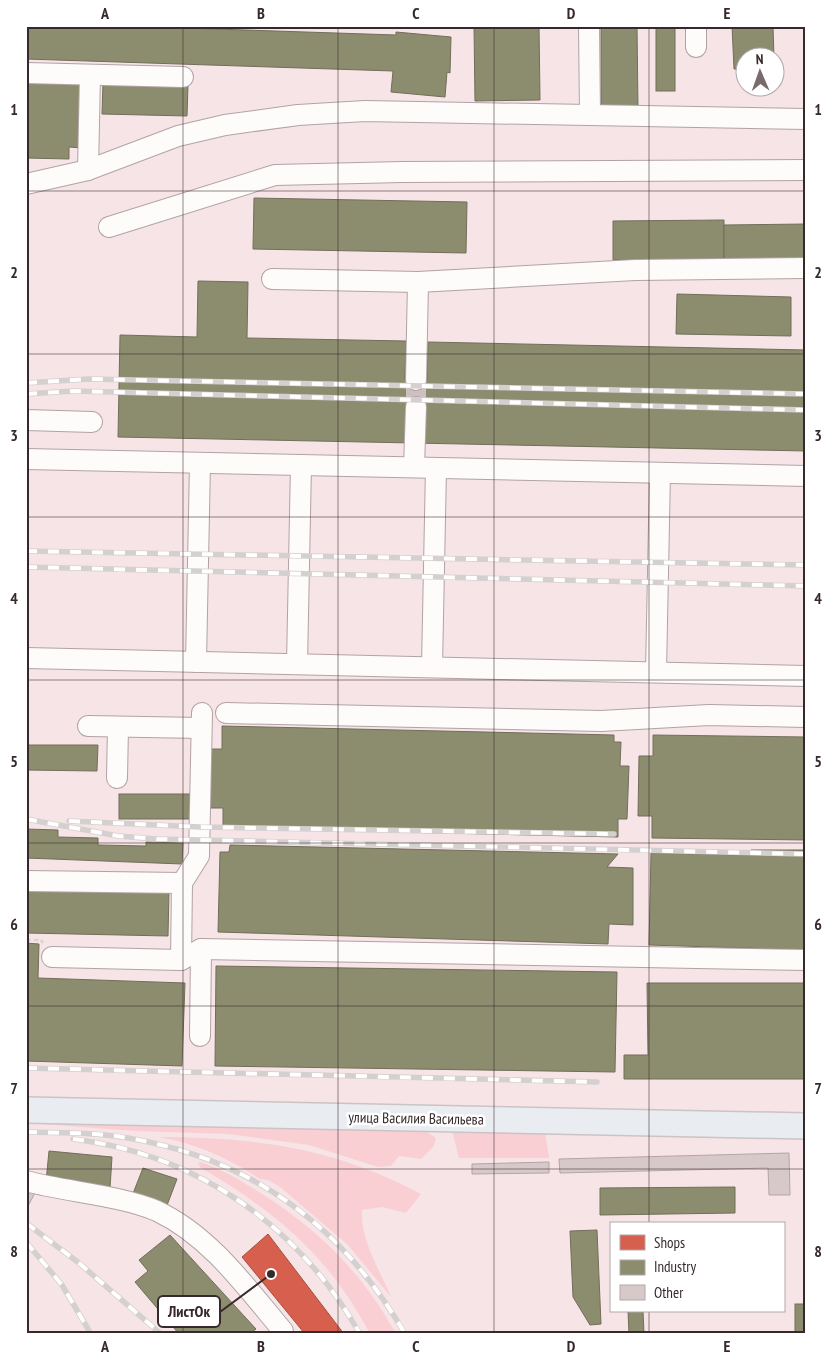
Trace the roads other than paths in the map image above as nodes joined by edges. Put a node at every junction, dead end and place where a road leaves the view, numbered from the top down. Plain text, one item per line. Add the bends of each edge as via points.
1 (589, 26) edge
2 (696, 26) edge
3 (696, 47) dead end
4 (26, 73) edge
5 (90, 74) junction
6 (183, 77) dead end
7 (590, 114) junction
8 (806, 119) edge
9 (88, 170) junction
10 (806, 170) edge
11 (26, 184) edge
12 (109, 227) dead end
13 (806, 268) edge
14 (272, 279) dead end
15 (418, 282) junction
16 (416, 380) tunnel mouth
17 (416, 407) tunnel mouth
18 (26, 420) edge
19 (92, 422) dead end
20 (26, 459) edge
21 (200, 463) junction
22 (301, 465) junction
23 (414, 467) junction
24 (436, 468) junction
25 (660, 473) junction
26 (806, 476) edge
27 (26, 658) edge
28 (196, 662) junction
29 (297, 664) junction
30 (432, 667) junction
31 (656, 672) junction
32 (806, 676) edge
33 (226, 713) dead end
34 (806, 717) edge
35 (88, 726) dead end
36 (118, 727) junction
37 (117, 778) dead end
38 (26, 881) edge
39 (182, 883) junction
40 (202, 950) junction
41 (52, 958) dead end
42 (181, 960) junction
43 (806, 960) edge
44 (200, 1036) dead end
45 (26, 1110) edge
46 (806, 1126) edge
47 (26, 1181) edge
48 (283, 1331) dead end

1 - 7 lane
2 - 3 lane
4 - 5 lane
5 - 6 lane
5 - 9 lane
7 - 8 lane
7 - 9 lane via 365,111 298,115 225,125 178,136
9 - 11 lane
10 - 12 lane via 275,176
13 - 15 lane via 635,270
14 - 15 lane
15 - 16 lane
17 - 23 lane
18 - 19 lane
20 - 21 lane
21 - 22 lane
21 - 28 lane
22 - 23 lane
22 - 29 lane
23 - 24 lane
24 - 25 lane
24 - 30 lane
25 - 26 lane
25 - 31 lane
27 - 28 lane
28 - 29 lane
29 - 30 lane
30 - 31 lane
31 - 32 lane
33 - 34 lane via 601,721 709,715
35 - 36 lane
36 - 37 lane
36 - 39 lane via 201,721 199,856
38 - 39 lane
39 - 42 lane
40 - 42 lane
40 - 43 lane
40 - 44 lane
41 - 42 lane
45 - 46 main road, улица Василия Васильева
47 - 48 lane via 156,1211 201,1238

